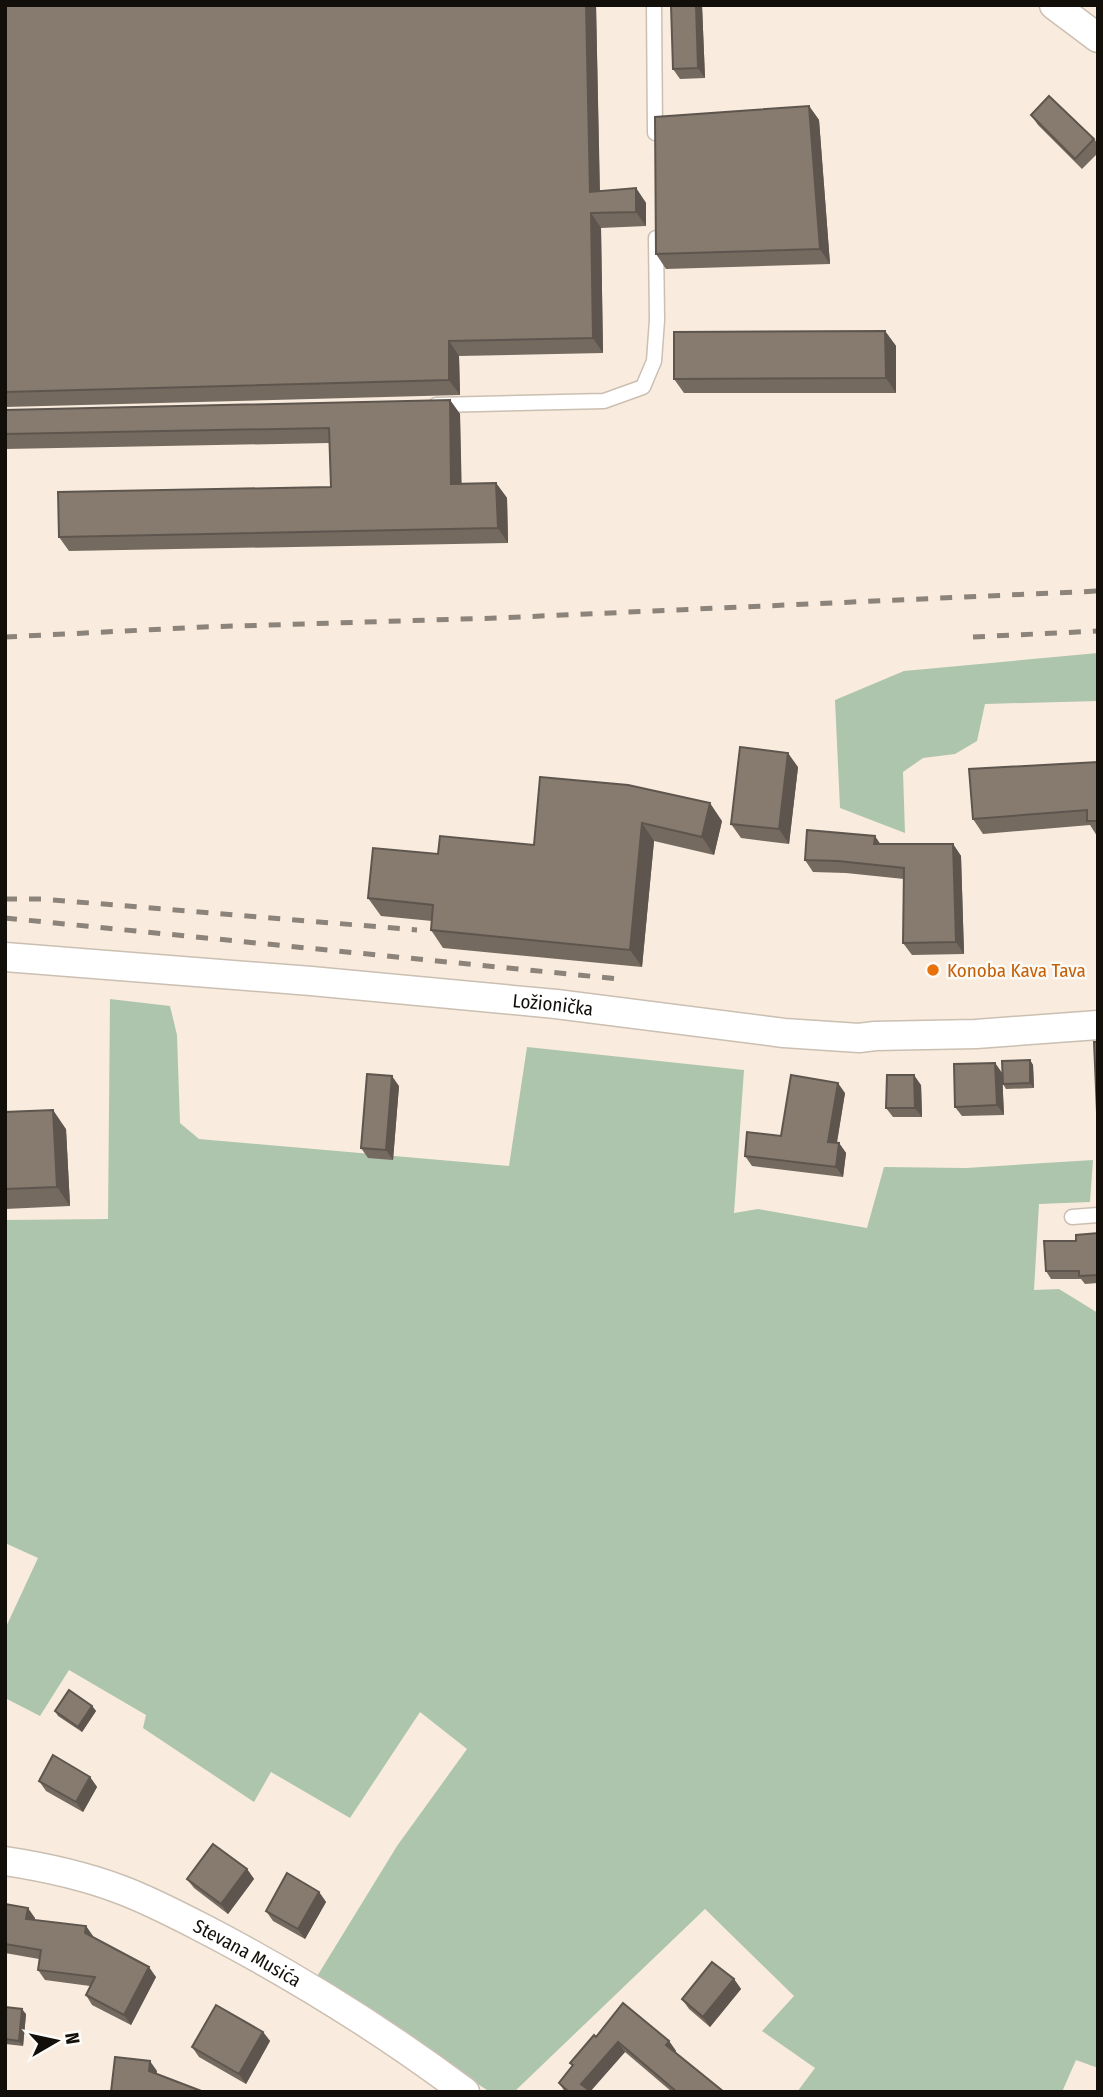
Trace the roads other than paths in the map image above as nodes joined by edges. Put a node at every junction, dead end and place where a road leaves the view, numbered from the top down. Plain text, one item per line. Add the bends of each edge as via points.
1 (654, 5) edge
2 (1054, 5) edge
3 (1098, 38) edge
4 (655, 142) edge
5 (656, 224) edge
6 (423, 405) edge
7 (5, 957) edge
8 (1098, 1025) edge
9 (1098, 1215) edge
10 (1072, 1217) dead end
11 (5, 1861) edge
12 (465, 2092) edge

1 - 4 lane
2 - 3 street
5 - 6 lane via 654,361 643,387 604,401
7 - 8 street, Ložionička via 429,991 859,1038
9 - 10 lane
11 - 12 street, Stevana Musića via 52,1868 121,1889 195,1925 307,1984

